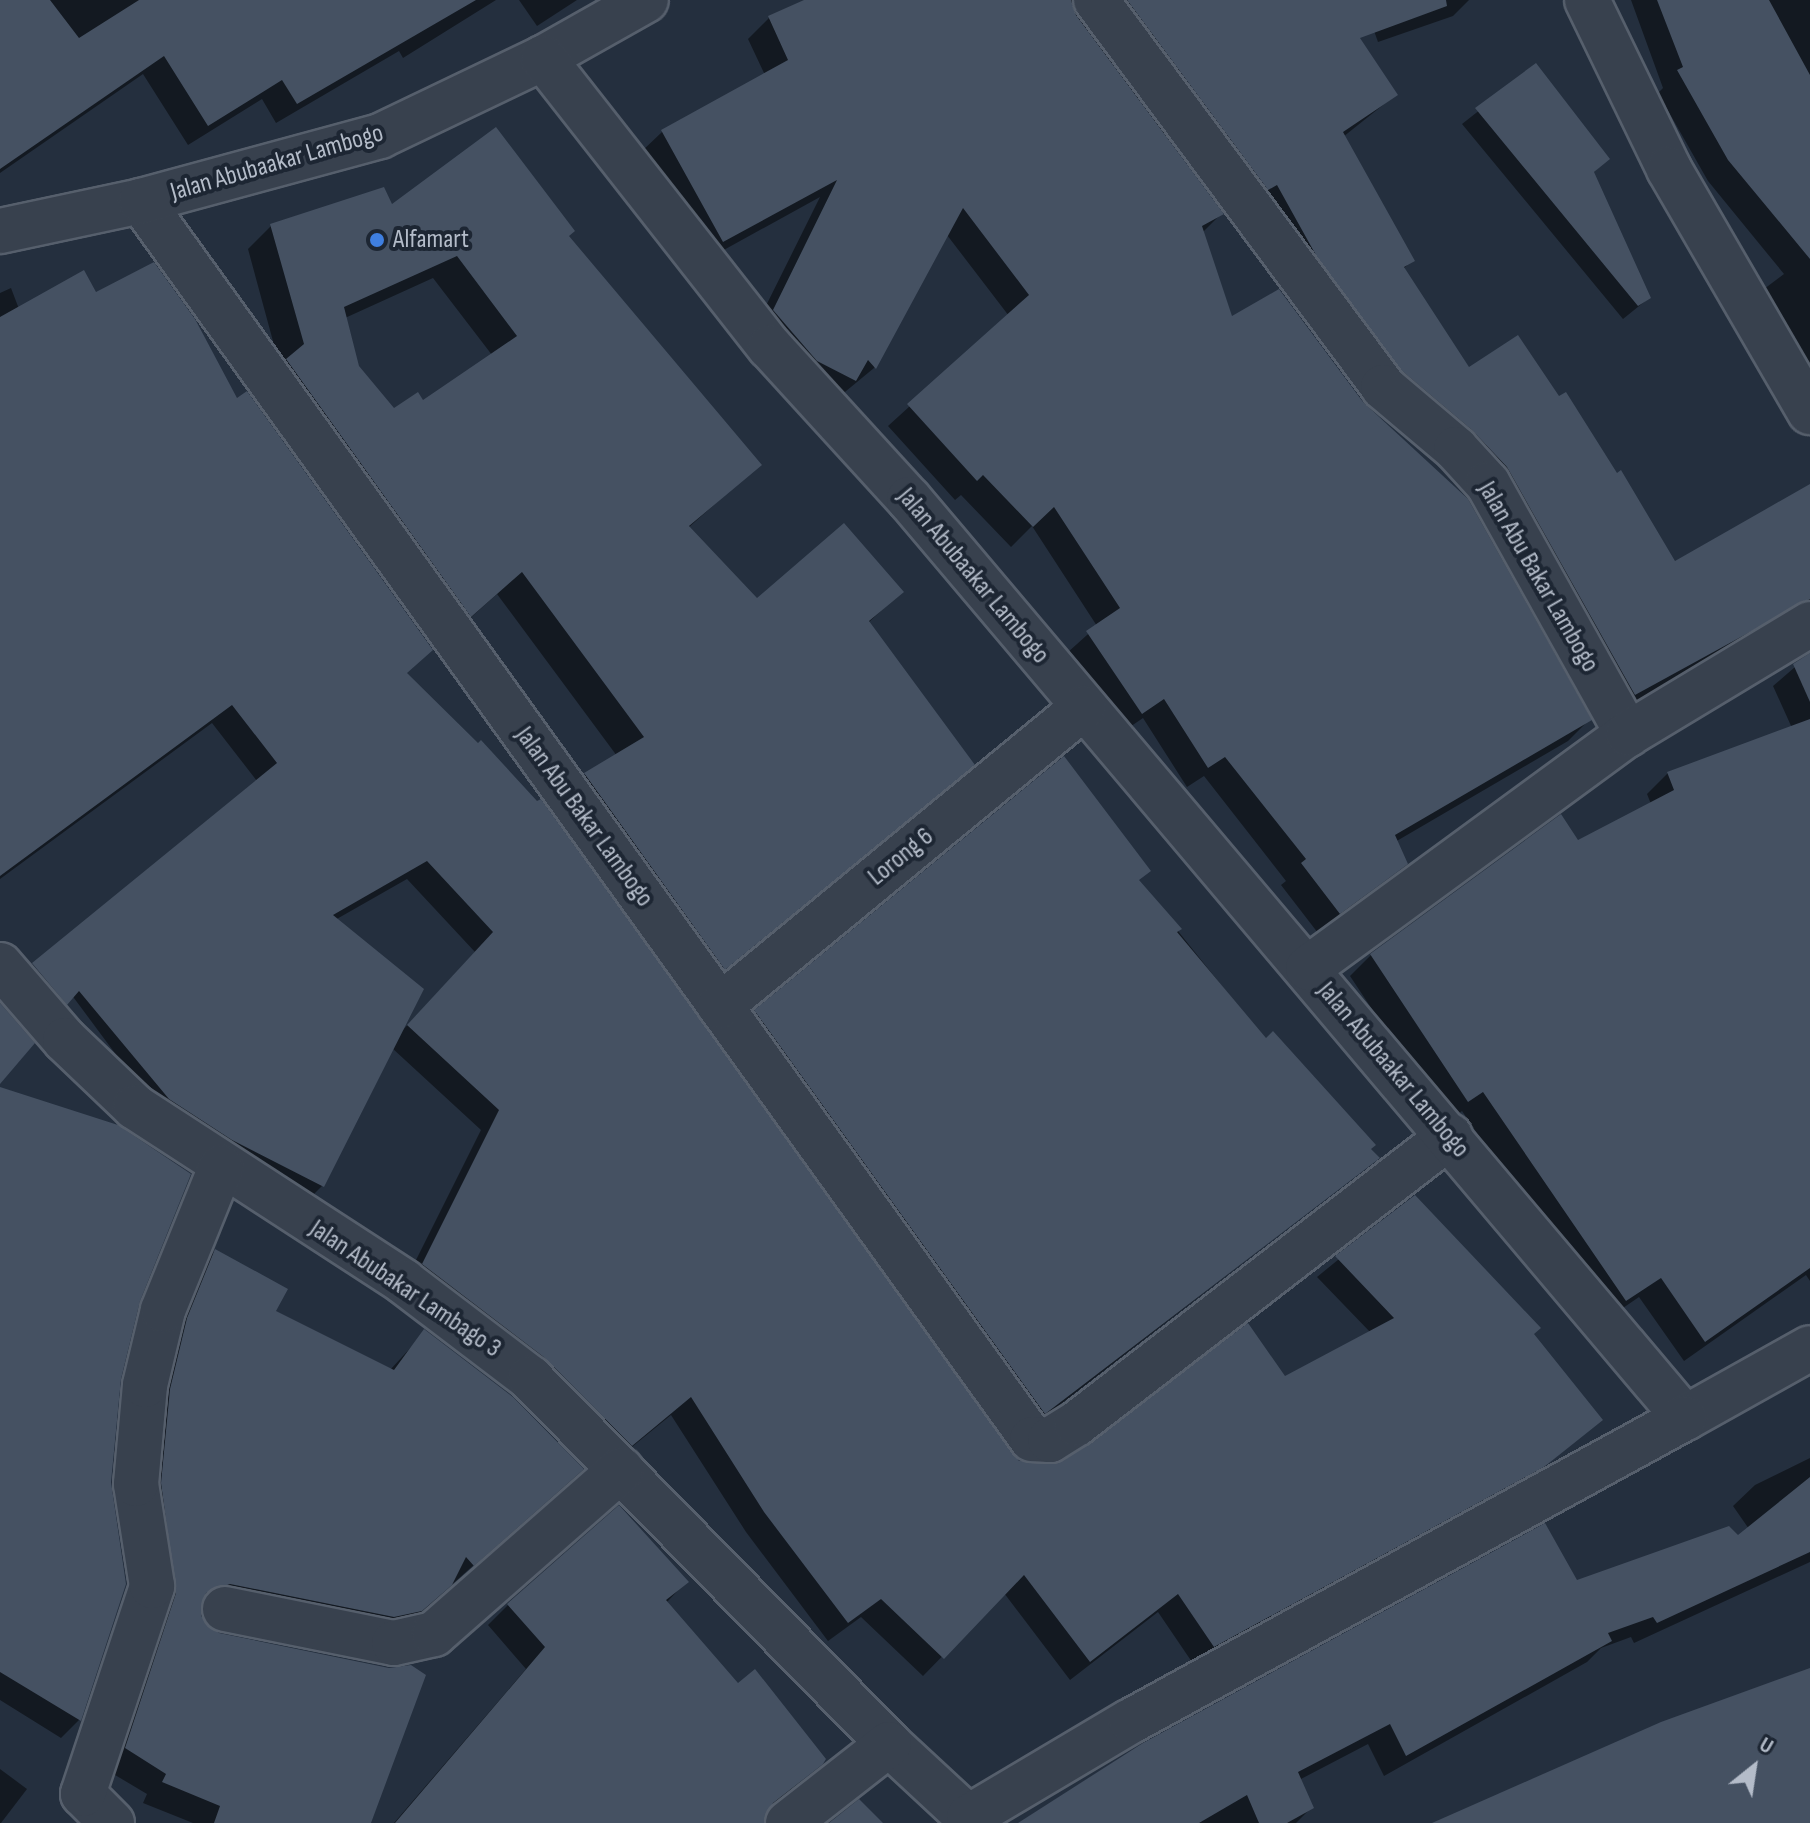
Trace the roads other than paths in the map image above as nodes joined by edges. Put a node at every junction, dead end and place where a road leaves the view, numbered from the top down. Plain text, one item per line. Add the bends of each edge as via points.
1 (646, 0) edge
2 (1096, 0) edge
3 (1587, 0) edge
4 (543, 58) junction
5 (141, 201) junction
6 (0, 231) edge
7 (1810, 412) edge
8 (1810, 624) edge
9 (1083, 708) junction
10 (1628, 734) junction
11 (0, 965) edge
12 (1308, 968) junction
13 (720, 1006) junction
14 (1450, 1136) junction
15 (221, 1167) junction
16 (1810, 1348) edge
17 (1685, 1418) junction
18 (621, 1470) junction
19 (225, 1609) dead end
20 (889, 1744) junction
21 (98, 1808) edge
22 (971, 1820) edge
23 (788, 1823) edge

1 - 4 street
2 - 10 street, Jalan Abu Bakar Lambogo via 1383,387 1488,484
3 - 7 street via 1669,169
4 - 5 street, Jalan Abubaakar Lambogo via 380,136
4 - 9 street, Jalan Abubaakar Lambogo via 770,347 909,499
5 - 6 street, Jalan Abubaakar Lambogo
5 - 13 street, Jalan Abu Bakar Lambogo
8 - 10 street
9 - 12 street, Jalan Abubaakar Lambogo
9 - 13 street, Lorong 6
10 - 12 street
11 - 15 street, Jalan Abubakar Lambago 3 via 98,1074 135,1107
12 - 14 street, Jalan Abubaakar Lambogo
13 - 14 street, Jalan Abu Bakar Lambogo via 1026,1434 1040,1442 1076,1424
14 - 17 street, Jalan Abubaakar Lambogo
15 - 18 street, Jalan Abubakar Lambago 3 via 469,1327 569,1414
15 - 21 street via 163,1310 145,1385 136,1484 152,1586
16 - 17 street
17 - 22 street via 1131,1721
18 - 19 street via 434,1634 394,1643
18 - 20 street, Jalan Abubakar Lambago 3
20 - 22 street, Jalan Abubakar Lambago 3
20 - 23 street

